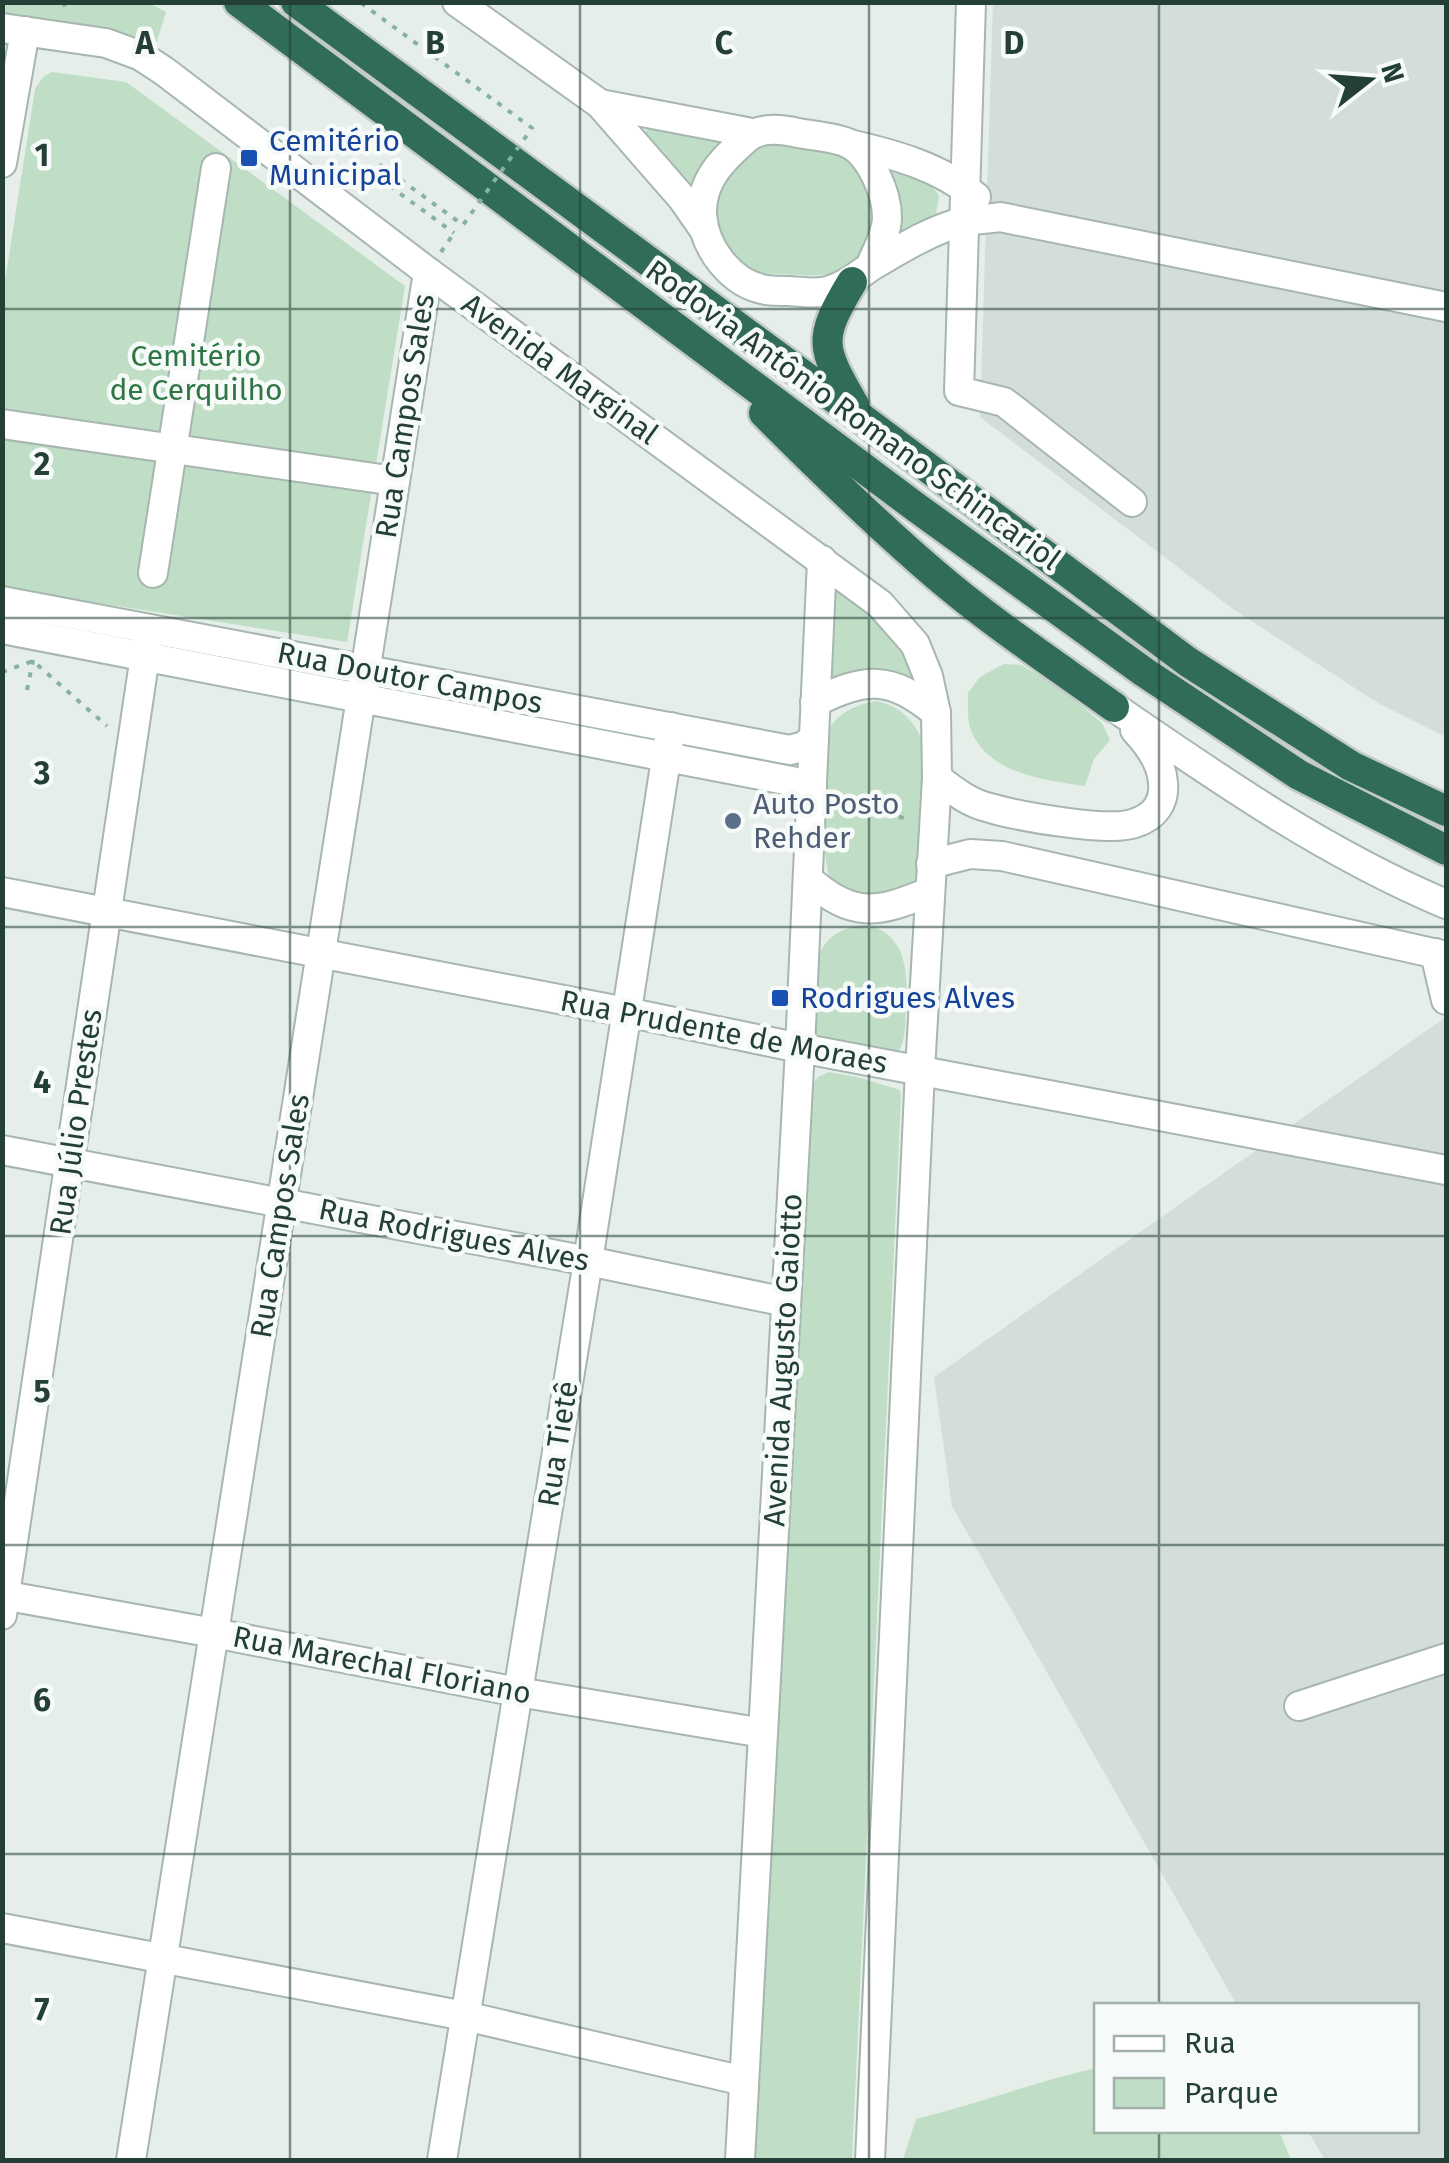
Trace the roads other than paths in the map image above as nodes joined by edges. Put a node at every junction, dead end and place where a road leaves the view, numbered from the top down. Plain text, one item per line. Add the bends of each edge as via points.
1 (224, 2) edge
2 (239, 2) edge
3 (296, 2) edge
4 (971, 2) edge
5 (461, 4) edge
6 (268, 24) junction
7 (14, 29) edge
8 (600, 104) junction
9 (752, 134) junction
10 (849, 144) junction
11 (2, 162) edge
12 (216, 168) dead end
13 (966, 188) junction
14 (1000, 217) junction
15 (964, 221) junction
16 (704, 229) junction
17 (428, 272) junction
18 (861, 274) junction
19 (1446, 307) edge
20 (683, 334) junction
21 (860, 417) junction
22 (2, 424) edge
23 (172, 449) junction
24 (395, 481) junction
25 (1132, 502) dead end
26 (822, 560) junction
27 (152, 574) dead end
28 (2, 601) edge
29 (2, 629) edge
30 (147, 642) junction
31 (363, 683) junction
32 (816, 702) junction
33 (1114, 707) junction
34 (936, 713) junction
35 (671, 726) junction
36 (814, 738) junction
37 (666, 757) junction
38 (937, 778) junction
39 (812, 792) junction
40 (1446, 811) edge
41 (1446, 850) edge
42 (932, 864) junction
43 (808, 879) junction
44 (2, 892) edge
45 (929, 892) junction
46 (1446, 904) edge
47 (107, 911) junction
48 (321, 954) junction
49 (1441, 955) edge
50 (1446, 1000) edge
51 (626, 1012) junction
52 (800, 1048) junction
53 (920, 1070) junction
54 (2, 1150) edge
55 (70, 1163) junction
56 (1446, 1170) edge
57 (282, 1202) junction
58 (588, 1260) junction
59 (786, 1302) junction
60 (3, 1602) edge
61 (214, 1633) junction
62 (1446, 1658) edge
63 (518, 1692) junction
64 (1299, 1706) dead end
65 (763, 1733) junction
66 (2, 1928) edge
67 (163, 1959) junction
68 (465, 2016) junction
69 (744, 2081) junction
70 (131, 2160) edge
71 (442, 2160) edge
72 (740, 2160) edge
73 (870, 2160) edge

1 - 6 highway
2 - 6 highway, Rodovia Antônio Romano Schincariol
3 - 21 highway, Rodovia Antônio Romano Schincariol
4 - 13 street
5 - 8 street
6 - 20 highway, Rodovia Antônio Romano Schincariol
7 - 11 street
7 - 17 street, Avenida Marginal via 106,43 141,56
8 - 9 street
8 - 16 street
9 - 10 street via 783,130
9 - 16 street via 713,172 703,194
10 - 13 street via 886,152
10 - 18 street via 875,176 887,218
12 - 23 street
13 - 14 street
13 - 15 street
14 - 15 street
14 - 19 street
15 - 18 street
15 - 25 street via 959,392 1004,402
16 - 18 street via 734,274 765,290 827,291
17 - 24 street, Rua Campos Sales
17 - 26 street, Avenida Marginal
18 - 21 highway via 834,312 827,340 830,364
20 - 33 highway via 939,578
20 - 41 highway, Rodovia Antônio Romano Schincariol via 1144,672 1299,774
21 - 40 highway, Rodovia Antônio Romano Schincariol via 1188,662 1351,766
22 - 23 street
23 - 24 street
23 - 27 street
24 - 31 street, Rua Campos Sales
26 - 32 street, Avenida Augusto Gaiotto
26 - 34 street, Avenida Marginal via 880,604 915,644
28 - 30 street, Rua Doutor Campos
29 - 30 street, Rua Doutor Campos
30 - 31 street, Rua Doutor Campos
30 - 47 street, Rua Júlio Prestes
31 - 35 street, Rua Doutor Campos
31 - 37 street, Rua Doutor Campos
31 - 48 street, Rua Campos Sales
32 - 34 street via 853,685 878,683 917,697
32 - 36 street, Avenida Augusto Gaiotto
33 - 38 street via 1162,770 1157,810 1134,824 1076,824 989,808
33 - 46 street via 1246,796
34 - 38 street
35 - 36 street, Rua Doutor Campos via 790,750
35 - 37 street, Rua Tietê
36 - 39 street, Avenida Augusto Gaiotto
37 - 39 street, Rua Doutor Campos
37 - 51 street, Rua Tietê
38 - 42 street
39 - 43 street, Avenida Augusto Gaiotto
42 - 45 street
42 - 49 street via 970,854 1002,856
43 - 45 street via 830,898 864,909
43 - 52 street, Avenida Augusto Gaiotto
44 - 47 street, Rua Prudente de Moraes
45 - 53 street
47 - 48 street, Rua Prudente de Moraes
47 - 55 street, Rua Júlio Prestes
48 - 51 street, Rua Prudente de Moraes
48 - 57 street, Rua Campos Sales
49 - 50 street
51 - 52 street, Rua Prudente de Moraes
51 - 58 street, Rua Tietê
52 - 53 street, Rua Prudente de Moraes
52 - 59 street, Avenida Augusto Gaiotto
53 - 56 street, Rua Prudente de Moraes
53 - 73 street
54 - 55 street, Rua Rodrigues Alves
55 - 57 street, Rua Rodrigues Alves
55 - 60 street, Rua Júlio Prestes
57 - 58 street, Rua Rodrigues Alves
57 - 61 street, Rua Campos Sales
58 - 59 street, Rua Rodrigues Alves
58 - 63 street, Rua Tietê
59 - 65 street, Avenida Augusto Gaiotto
60 - 61 street, Rua Marechal Floriano
61 - 63 street, Rua Marechal Floriano
61 - 67 street, Rua Campos Sales
62 - 64 street
63 - 65 street, Rua Marechal Floriano
63 - 68 street, Rua Tietê
65 - 69 street, Avenida Augusto Gaiotto
66 - 67 street
67 - 68 street
67 - 70 street, Rua Campos Sales
68 - 69 street
68 - 71 street, Rua Tietê
69 - 72 street, Avenida Augusto Gaiotto

